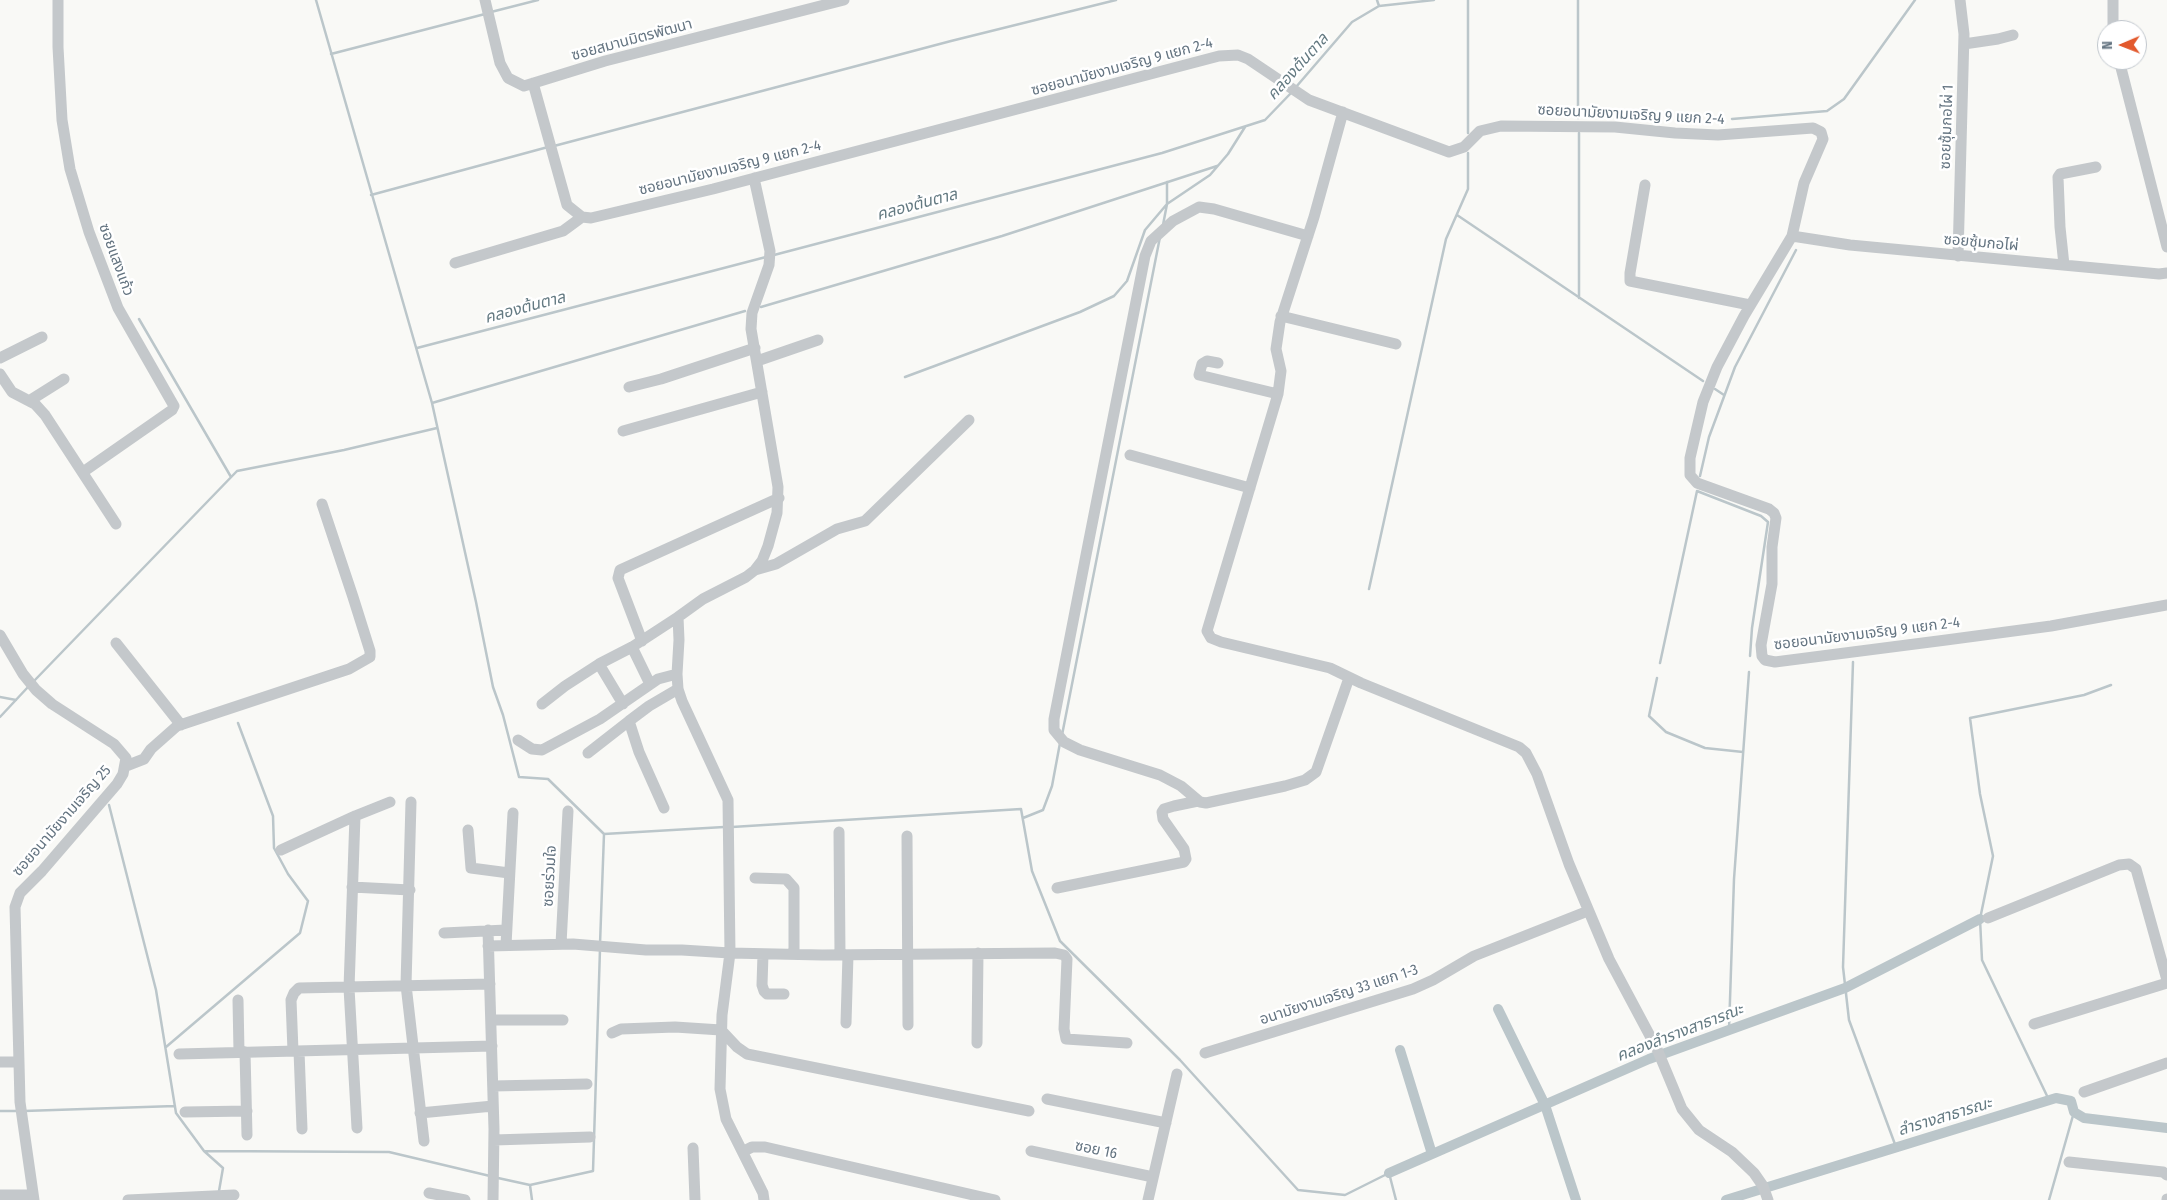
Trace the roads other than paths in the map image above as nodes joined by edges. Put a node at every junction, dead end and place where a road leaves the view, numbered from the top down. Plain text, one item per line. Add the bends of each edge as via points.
1 (58, 0) edge
2 (844, 0) edge
3 (1960, 0) edge
4 (2113, 0) edge
5 (486, 4) edge
6 (2113, 20) edge
7 (2013, 35) dead end
8 (1964, 44) junction
9 (2122, 70) edge
10 (533, 84) junction
11 (1343, 112) junction
12 (2096, 167) dead end
13 (754, 178) junction
14 (1645, 185) dead end
15 (582, 217) junction
16 (1308, 236) junction
17 (1792, 236) junction
18 (2167, 247) edge
19 (1958, 256) junction
20 (455, 263) dead end
21 (2064, 266) junction
22 (2167, 273) edge
23 (1750, 305) junction
24 (1281, 316) junction
25 (42, 338) dead end
26 (818, 340) dead end
27 (1396, 344) dead end
28 (755, 348) junction
29 (0, 358) edge
30 (757, 361) junction
31 (1218, 363) dead end
32 (0, 374) edge
33 (64, 379) dead end
34 (629, 387) dead end
35 (762, 392) junction
36 (1278, 394) junction
37 (29, 401) junction
38 (969, 420) dead end
39 (623, 431) dead end
40 (1130, 455) dead end
41 (83, 472) junction
42 (1250, 488) junction
43 (779, 498) junction
44 (322, 504) dead end
45 (116, 524) dead end
46 (754, 570) junction
47 (2167, 606) edge
48 (678, 617) junction
49 (0, 635) edge
50 (116, 643) dead end
51 (637, 644) junction
52 (600, 664) junction
53 (677, 674) junction
54 (1349, 678) junction
55 (650, 684) junction
56 (678, 689) junction
57 (542, 704) dead end
58 (623, 704) junction
59 (629, 722) junction
60 (181, 725) junction
61 (518, 740) dead end
62 (588, 753) dead end
63 (126, 766) junction
64 (1198, 801) junction
65 (390, 802) dead end
66 (411, 802) dead end
67 (664, 808) dead end
68 (568, 811) dead end
69 (513, 813) dead end
70 (355, 816) junction
71 (468, 830) dead end
72 (839, 832) dead end
73 (907, 836) dead end
74 (281, 850) dead end
75 (509, 873) junction
76 (755, 878) dead end
77 (352, 887) junction
78 (1057, 888) dead end
79 (410, 890) junction
80 (1588, 911) junction
81 (1988, 918) dead end
82 (488, 930) junction
83 (506, 930) junction
84 (444, 933) dead end
85 (560, 944) junction
86 (506, 945) junction
87 (488, 946) junction
88 (730, 953) junction
89 (978, 953) junction
90 (763, 954) junction
91 (794, 954) junction
92 (908, 954) junction
93 (844, 955) junction
94 (2167, 982) edge
95 (490, 984) junction
96 (406, 985) junction
97 (349, 988) junction
98 (784, 994) dead end
99 (238, 1000) dead end
100 (491, 1020) junction
101 (563, 1020) dead end
102 (846, 1023) dead end
103 (2034, 1024) dead end
104 (908, 1025) dead end
105 (721, 1030) junction
106 (612, 1033) dead end
107 (977, 1043) dead end
108 (1127, 1043) dead end
109 (492, 1046) junction
110 (412, 1048) junction
111 (352, 1050) junction
112 (296, 1051) junction
113 (242, 1052) junction
114 (1205, 1053) dead end
115 (179, 1054) dead end
116 (0, 1062) edge
117 (19, 1062) junction
118 (2167, 1063) edge
119 (1177, 1074) dead end
120 (586, 1084) dead end
121 (493, 1086) junction
122 (2084, 1092) dead end
123 (1047, 1098) dead end
124 (493, 1106) junction
125 (247, 1111) junction
126 (1029, 1111) dead end
127 (184, 1112) dead end
128 (420, 1113) junction
129 (1166, 1123) junction
130 (356, 1128) dead end
131 (302, 1129) dead end
132 (247, 1135) dead end
133 (590, 1137) dead end
134 (494, 1140) junction
135 (424, 1141) dead end
136 (693, 1148) dead end
137 (744, 1151) junction
138 (1031, 1151) dead end
139 (2069, 1162) dead end
140 (2167, 1175) edge
141 (1153, 1177) junction
142 (234, 1194) dead end
143 (429, 1194) dead end
144 (1766, 1194) edge
145 (0, 1196) edge
146 (34, 1198) edge
147 (128, 1200) edge
148 (465, 1200) edge
149 (492, 1200) edge
150 (695, 1200) edge
151 (764, 1200) edge
152 (995, 1200) edge
153 (1148, 1200) edge

1 - 41 street, ซอยแสงแก้ว via 62,120 70,169 89,232 118,308 174,406
2 - 10 street, ซอยสมานมิตรพัฒนา via 605,61
3 - 8 street, ซอยซุ้มกอไผ่ 1
4 - 6 street
5 - 10 street via 500,63 508,78 524,86
7 - 8 street
8 - 19 street, ซอยซุ้มกอไผ่ 1
9 - 18 street
10 - 15 street via 568,205
11 - 13 street, ซอยอนามัยงามเจริญ 9 แยก 2-4 via 1309,100 1248,59 1238,55 1219,56
11 - 16 street
11 - 17 street, ซอยอนามัยงามเจริญ 9 แยก 2-4 via 1449,152 1464,147 1480,131 1501,126 1615,126 1710,135 1813,128 1821,132 1823,139 1804,182
12 - 21 street via 2058,177
13 - 15 street, ซอยอนามัยงามเจริญ 9 แยก 2-4 via 591,218
13 - 28 street via 769,257 752,313
14 - 23 street via 1630,281
15 - 20 street via 563,231
16 - 24 street
16 - 64 street via 1199,207 1173,221 1151,241 1145,256 1054,719 1054,730 1064,742 1160,775 1181,786
17 - 19 street, ซอยซุ้มกอไผ่
17 - 23 street, ซอยอนามัยงามเจริญ 9 แยก 2-4
19 - 21 street, ซอยซุ้มกอไผ่
21 - 22 street, ซอยซุ้มกอไผ่
23 - 47 street, ซอยอนามัยงามเจริญ 9 แยก 2-4 via 1710,383 1693,440 1689,468 1697,483 1774,512 1772,584 1761,646 1765,660 1775,662 2051,626
24 - 27 street
24 - 36 street via 1276,349 1281,371
25 - 29 street
26 - 30 street
28 - 30 street
28 - 34 street
30 - 35 street
31 - 36 street via 1207,361 1202,364 1199,375
32 - 37 street via 12,392
33 - 37 street
35 - 39 street
35 - 43 street
36 - 42 street
37 - 41 street via 45,415
38 - 46 street via 865,520 837,529 776,564
40 - 42 street
41 - 45 street
42 - 54 street via 1207,631 1211,638 1221,642 1330,668
43 - 46 street via 768,546
43 - 51 street via 620,570 618,578
44 - 60 street via 370,657 349,668
46 - 48 street
48 - 51 street
48 - 53 street
49 - 63 street, ซอยอนามัยงามเจริญ 25 via 36,690 114,744 123,752
50 - 60 street
51 - 52 street
51 - 55 street
52 - 57 street
52 - 58 street
53 - 55 street
53 - 56 street
54 - 64 street via 1316,772 1305,780 1285,786 1206,803
54 - 80 street via 1519,747 1526,753 1538,774
55 - 58 street
56 - 59 street
56 - 88 street via 728,800
58 - 61 street via 542,750 537,751
59 - 62 street
59 - 67 street
60 - 63 street via 171,730 144,759
63 - 117 street, ซอยอนามัยงามเจริญ 25 via 117,784 20,893 15,907
64 - 78 street via 1162,812 1163,819 1184,850 1184,862
65 - 70 street
66 - 79 street
68 - 85 street, ซอยร่วมใจ
69 - 75 street
70 - 74 street
70 - 77 street
71 - 75 street via 471,868
72 - 93 street
73 - 92 street
75 - 83 street
76 - 91 street via 786,880 794,888
77 - 79 street
77 - 97 street
79 - 96 street
80 - 114 street, อนามัยงามเจริญ 33 แยก 1-3 via 1474,956 1413,988
80 - 144 street via 1609,960 1657,1049 1682,1109 1699,1130 1732,1152
81 - 94 street via 2119,865 2130,864 2136,869
82 - 83 street
82 - 84 street
82 - 87 street
83 - 86 street
85 - 86 street
85 - 88 street
86 - 87 street
87 - 95 street
88 - 90 street
88 - 105 street
89 - 92 street
89 - 107 street
89 - 108 street via 1064,955 1068,969 1066,1039
90 - 91 street
90 - 98 street via 764,991
91 - 93 street
92 - 93 street
92 - 104 street
93 - 102 street
94 - 103 street
95 - 96 street
95 - 100 street
96 - 97 street
96 - 110 street
97 - 111 street
97 - 112 street via 296,990 291,1000
99 - 113 street
100 - 101 street
100 - 109 street
105 - 106 street via 675,1027 621,1029
105 - 126 street via 747,1054
105 - 137 street via 721,1102
109 - 110 street
109 - 121 street
110 - 111 street
110 - 128 street
111 - 112 street
111 - 130 street
112 - 113 street
112 - 131 street
113 - 115 street
113 - 125 street
116 - 117 street
117 - 146 street, ซอยอนามัยงามเจริญ 25 via 20,1102
118 - 122 street
119 - 129 street
120 - 121 street
121 - 124 street
123 - 129 street
124 - 128 street
124 - 134 street
125 - 127 street
125 - 132 street
128 - 135 street
129 - 141 street
133 - 134 street
134 - 149 street
136 - 150 street
137 - 151 street
137 - 152 street via 765,1147
138 - 141 street, ซอย 16
139 - 140 street
141 - 153 street
142 - 147 street
143 - 148 street
145 - 146 street

